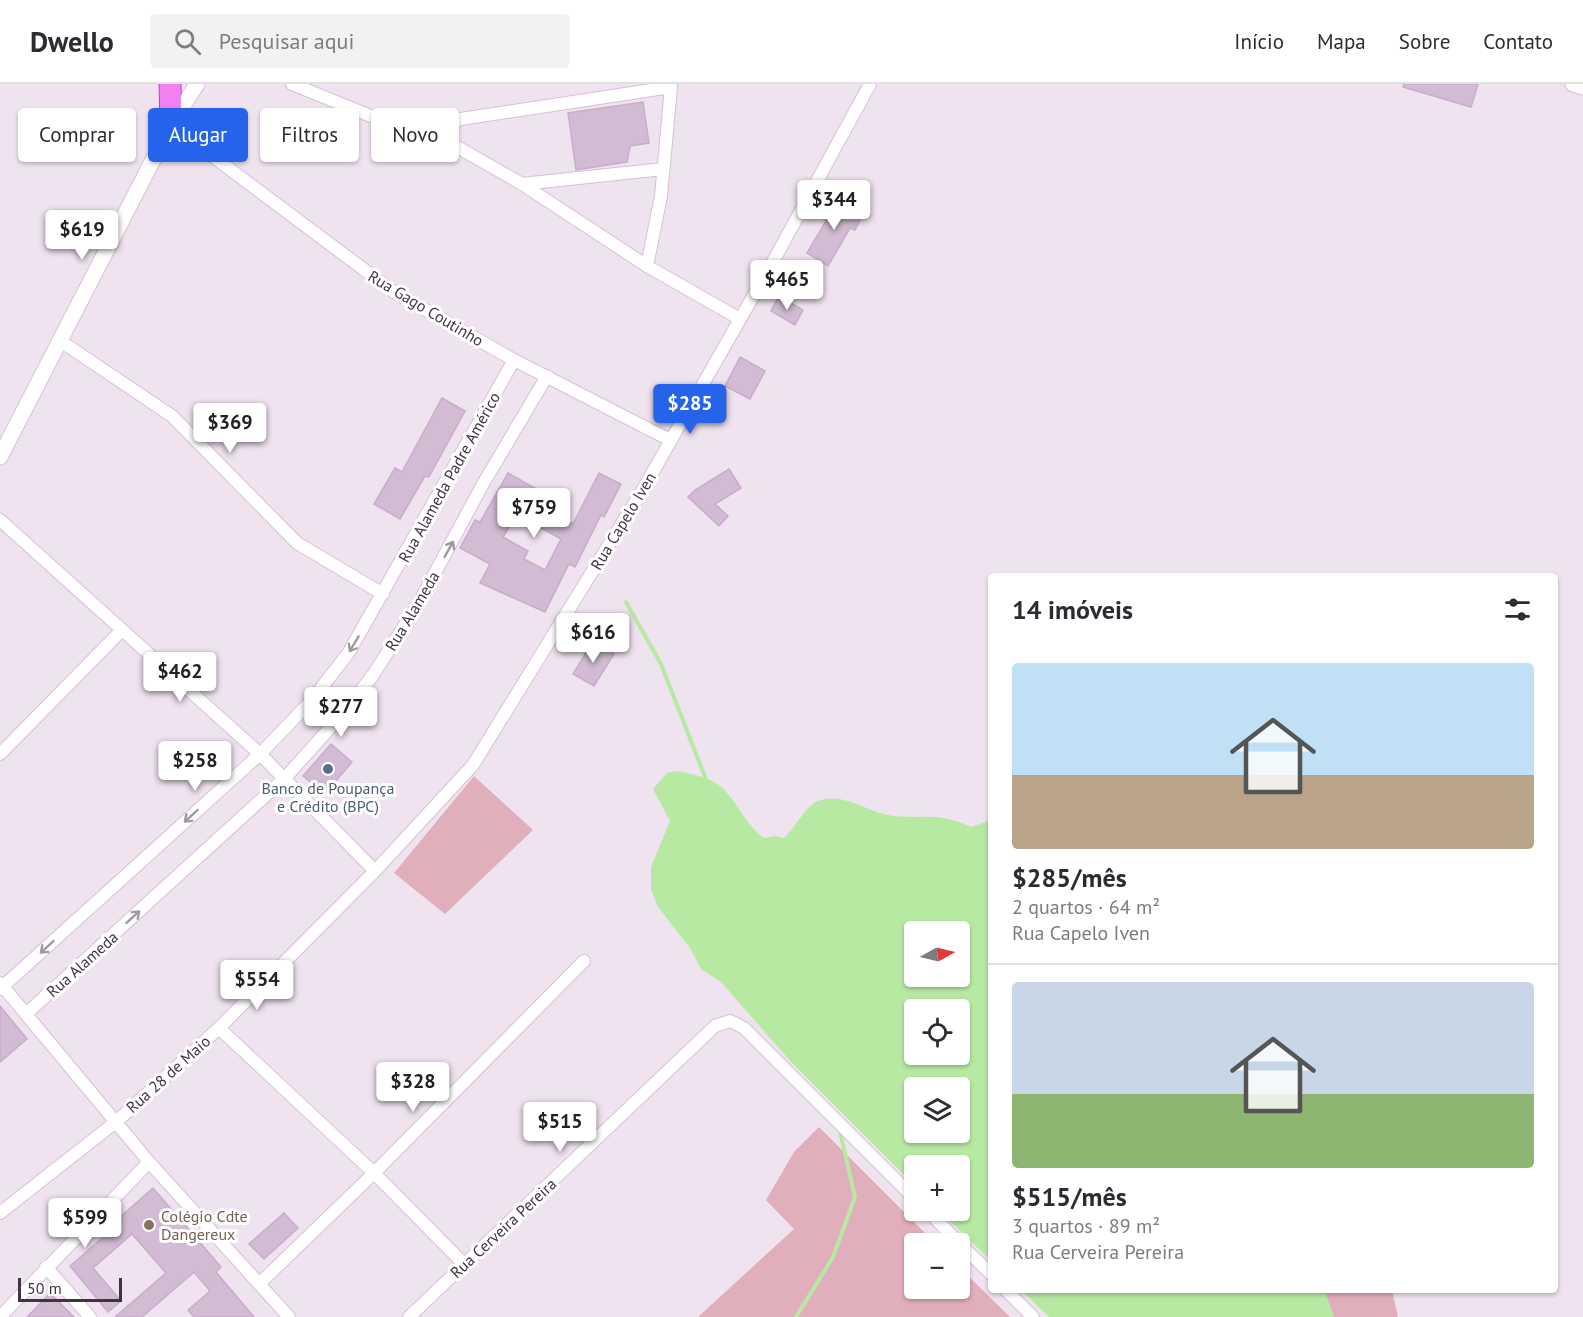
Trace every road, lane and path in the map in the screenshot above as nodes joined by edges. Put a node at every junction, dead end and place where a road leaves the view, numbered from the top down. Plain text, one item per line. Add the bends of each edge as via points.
1 (170, 84) edge
2 (197, 84) edge
3 (292, 84) edge
4 (870, 84) edge
5 (677, 86) edge
6 (171, 108) edge
7 (182, 108) edge
8 (371, 116) edge
9 (459, 120) edge
10 (459, 148) edge
11 (152, 162) edge
12 (220, 162) edge
13 (663, 169) junction
14 (522, 184) junction
15 (647, 266) junction
16 (740, 319) junction
17 (59, 340) junction
18 (514, 360) junction
19 (547, 376) junction
20 (670, 440) junction
21 (0, 457) edge
22 (0, 520) edge
23 (383, 594) junction
24 (122, 630) junction
25 (0, 754) edge
26 (260, 754) junction
27 (473, 765) joint
28 (285, 778) junction
29 (375, 871) junction
30 (584, 961) dead end
31 (1, 986) edge
32 (27, 1013) junction
33 (219, 1028) junction
34 (117, 1121) junction
35 (149, 1162) junction
36 (375, 1173) junction
37 (904, 1188) edge
38 (0, 1213) edge
39 (938, 1221) edge
40 (949, 1233) edge
41 (970, 1254) edge
42 (464, 1264) junction
43 (46, 1267) junction
44 (988, 1271) edge
45 (259, 1284) junction
46 (1009, 1293) edge
47 (0, 1317) edge
48 (90, 1317) edge
49 (288, 1317) edge
50 (409, 1317) edge
51 (1033, 1317) edge

1 - 6 highway
2 - 7 street
3 - 8 street
4 - 16 street, Rua Capelo Iven
5 - 9 street
5 - 13 street
10 - 14 street
11 - 17 street
12 - 18 street, Rua Gago Coutinho via 394,292
13 - 14 street
13 - 15 street
14 - 15 street
15 - 16 street
16 - 20 street, Rua Capelo Iven
17 - 21 street
17 - 23 street via 172,416 297,543
18 - 19 street, Rua Gago Coutinho
18 - 23 street, Rua Alameda Padre Américo
19 - 20 street, Rua Gago Coutinho
28 -> 19 street, Rua Alameda via 373,675 417,606
20 - 27 street, Rua Capelo Iven
22 - 24 street
23 -> 26 street, Rua Alameda via 343,660 312,700
24 - 25 street
24 - 26 street
26 - 28 street
26 -> 31 street, Rua Alameda
27 - 29 street, Rua 28 de Maio
28 - 29 street
32 -> 28 street, Rua Alameda
29 - 33 street, Rua 28 de Maio
30 - 36 street
31 - 32 street
32 - 34 street
33 - 34 street, Rua 28 de Maio
33 - 36 street
34 - 35 street
34 - 38 street, Rua 28 de Maio
35 - 43 street
35 - 45 street
36 - 42 street
36 - 45 street
37 - 42 street, Rua Cerveira Pereira via 744,1028 730,1021 715,1026
39 - 40 street
41 - 44 street
42 - 50 street, Rua Cerveira Pereira
43 - 47 street
43 - 48 street
45 - 49 street
46 - 51 street

